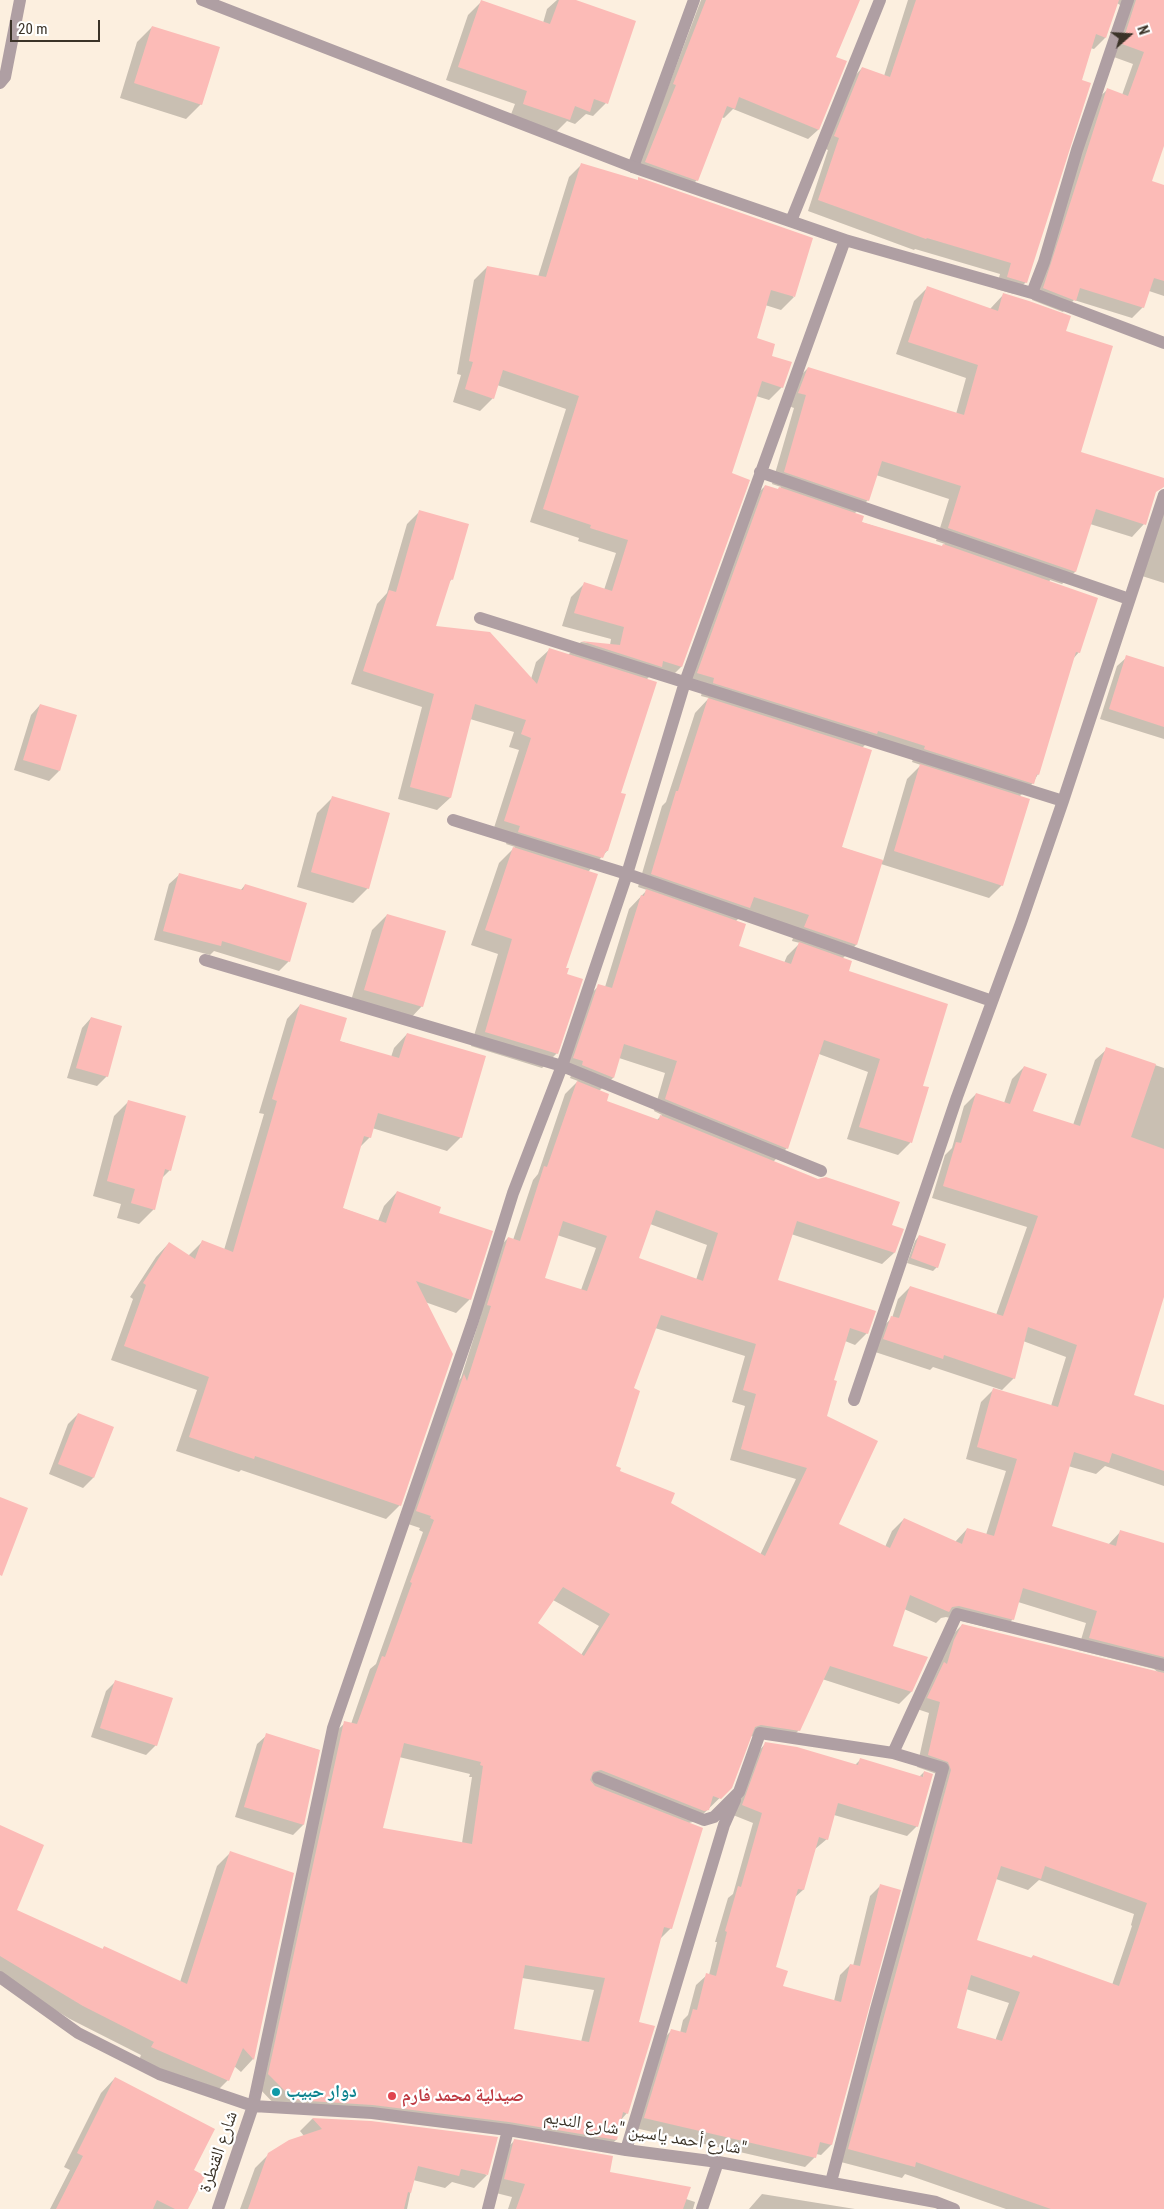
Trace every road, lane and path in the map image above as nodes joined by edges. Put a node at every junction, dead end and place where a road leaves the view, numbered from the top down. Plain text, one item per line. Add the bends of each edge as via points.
1 (20, 0) edge
2 (202, 0) edge
3 (694, 0) edge
4 (880, 0) edge
5 (1128, 0) edge
6 (0, 83) edge
7 (633, 167) junction
8 (791, 221) junction
9 (845, 240) junction
10 (1032, 293) junction
11 (1164, 343) edge
12 (760, 472) junction
13 (1164, 495) edge
14 (1129, 599) junction
15 (480, 618) dead end
16 (685, 682) junction
17 (1063, 801) junction
18 (453, 820) dead end
19 (627, 874) junction
20 (205, 960) dead end
21 (992, 1001) junction
22 (562, 1066) junction
23 (821, 1171) dead end
24 (854, 1400) dead end
25 (1164, 1665) edge
26 (893, 1753) junction
27 (598, 1778) dead end
28 (739, 1792) junction
29 (0, 1977) edge
30 (253, 2106) junction
31 (508, 2130) junction
32 (626, 2150) junction
33 (718, 2162) junction
34 (831, 2182) junction
35 (218, 2209) edge
36 (488, 2209) edge
37 (702, 2209) edge
38 (954, 2209) edge

1 - 6 street via 5,77
2 - 7 street
3 - 7 street
4 - 8 street
5 - 10 street
7 - 8 street
8 - 9 street
9 - 10 street
9 - 12 street, شارع القنطرة
10 - 11 street
12 - 14 street
12 - 16 street, شارع القنطرة
13 - 14 street
14 - 17 street
15 - 16 street
16 - 17 street
16 - 19 street, شارع القنطرة
17 - 21 street
18 - 19 street
19 - 21 street
19 - 22 street, شارع القنطرة
20 - 22 street
21 - 24 street via 956,1097
22 - 23 street
22 - 30 street, شارع القنطرة via 513,1193 473,1321 333,1728
25 - 26 street via 957,1614
26 - 28 street via 760,1734
26 - 34 street via 942,1768
27 - 28 street via 704,1820 714,1817
28 - 32 street via 724,1825
29 - 30 street, شارع أحمد ياسين "شارع النديم" via 78,2033 159,2074
30 - 31 street, شارع أحمد ياسين "شارع النديم" via 372,2113
30 - 35 street, شارع القنطرة
31 - 32 street, شارع أحمد ياسين "شارع النديم"
31 - 36 street
32 - 33 street, شارع أحمد ياسين "شارع النديم"
33 - 34 street, شارع أحمد ياسين "شارع النديم"
33 - 37 street
34 - 38 street, شارع أحمد ياسين "شارع النديم" via 936,2202

